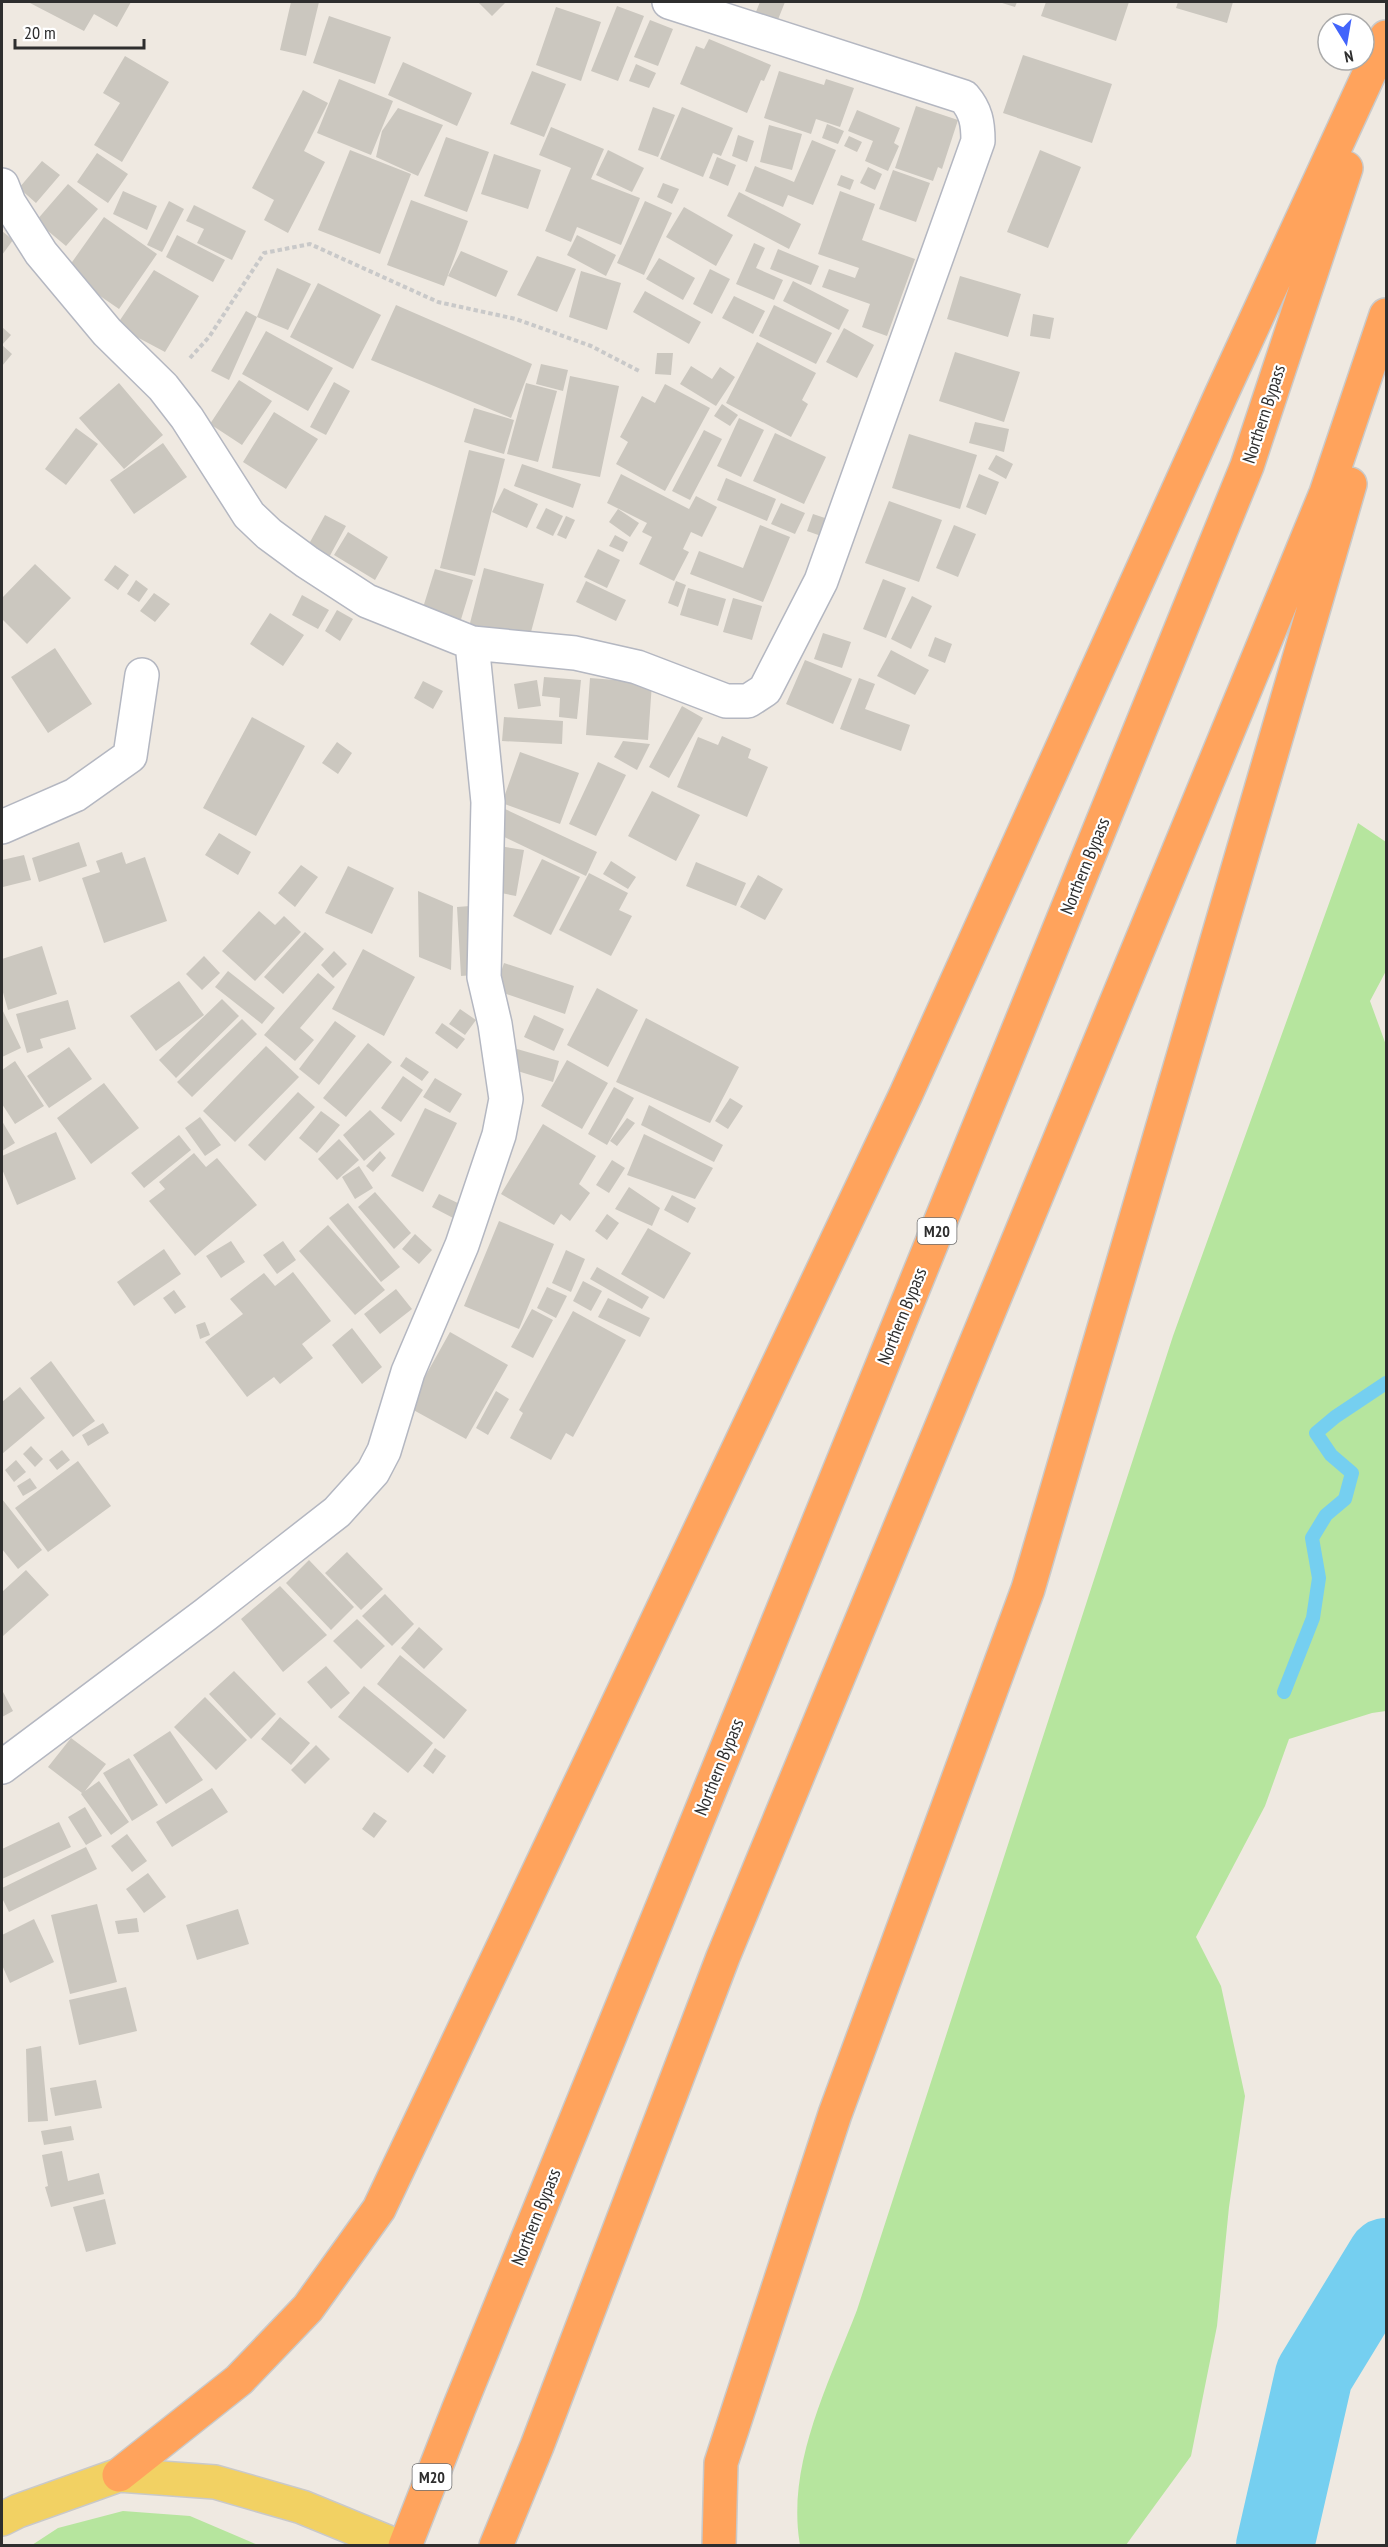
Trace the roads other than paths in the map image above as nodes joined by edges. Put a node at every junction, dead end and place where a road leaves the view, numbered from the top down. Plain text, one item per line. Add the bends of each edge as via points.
1 (669, 2) edge
2 (1386, 37) edge
3 (1386, 44) edge
4 (2, 185) edge
5 (1386, 315) edge
6 (1386, 359) edge
7 (472, 643) junction
8 (142, 675) dead end
9 (2, 827) edge
10 (2, 1767) edge
11 (119, 2475) junction
12 (2, 2519) edge
13 (397, 2546) edge
14 (405, 2546) edge
15 (496, 2546) edge
16 (719, 2546) edge

1 - 7 street via 964,97 978,122 978,141 821,581 765,690 748,701 726,701 637,667 575,653
2 - 11 highway via 906,1094 379,2210 308,2308 239,2380
3 - 14 highway, Northern Bypass / M20 via 1247,466
4 - 7 street via 41,253 107,332 163,387 188,418 249,515 269,534 367,601
5 - 15 highway via 1326,493 723,1957
6 - 16 highway via 1028,1589 835,2114 721,2463
7 - 10 street via 488,802 484,977 506,1100 499,1135 462,1245 408,1372 384,1451 374,1472 337,1512
8 - 9 street via 130,756 75,795
11 - 12 main road
11 - 13 main road via 215,2482 302,2507

